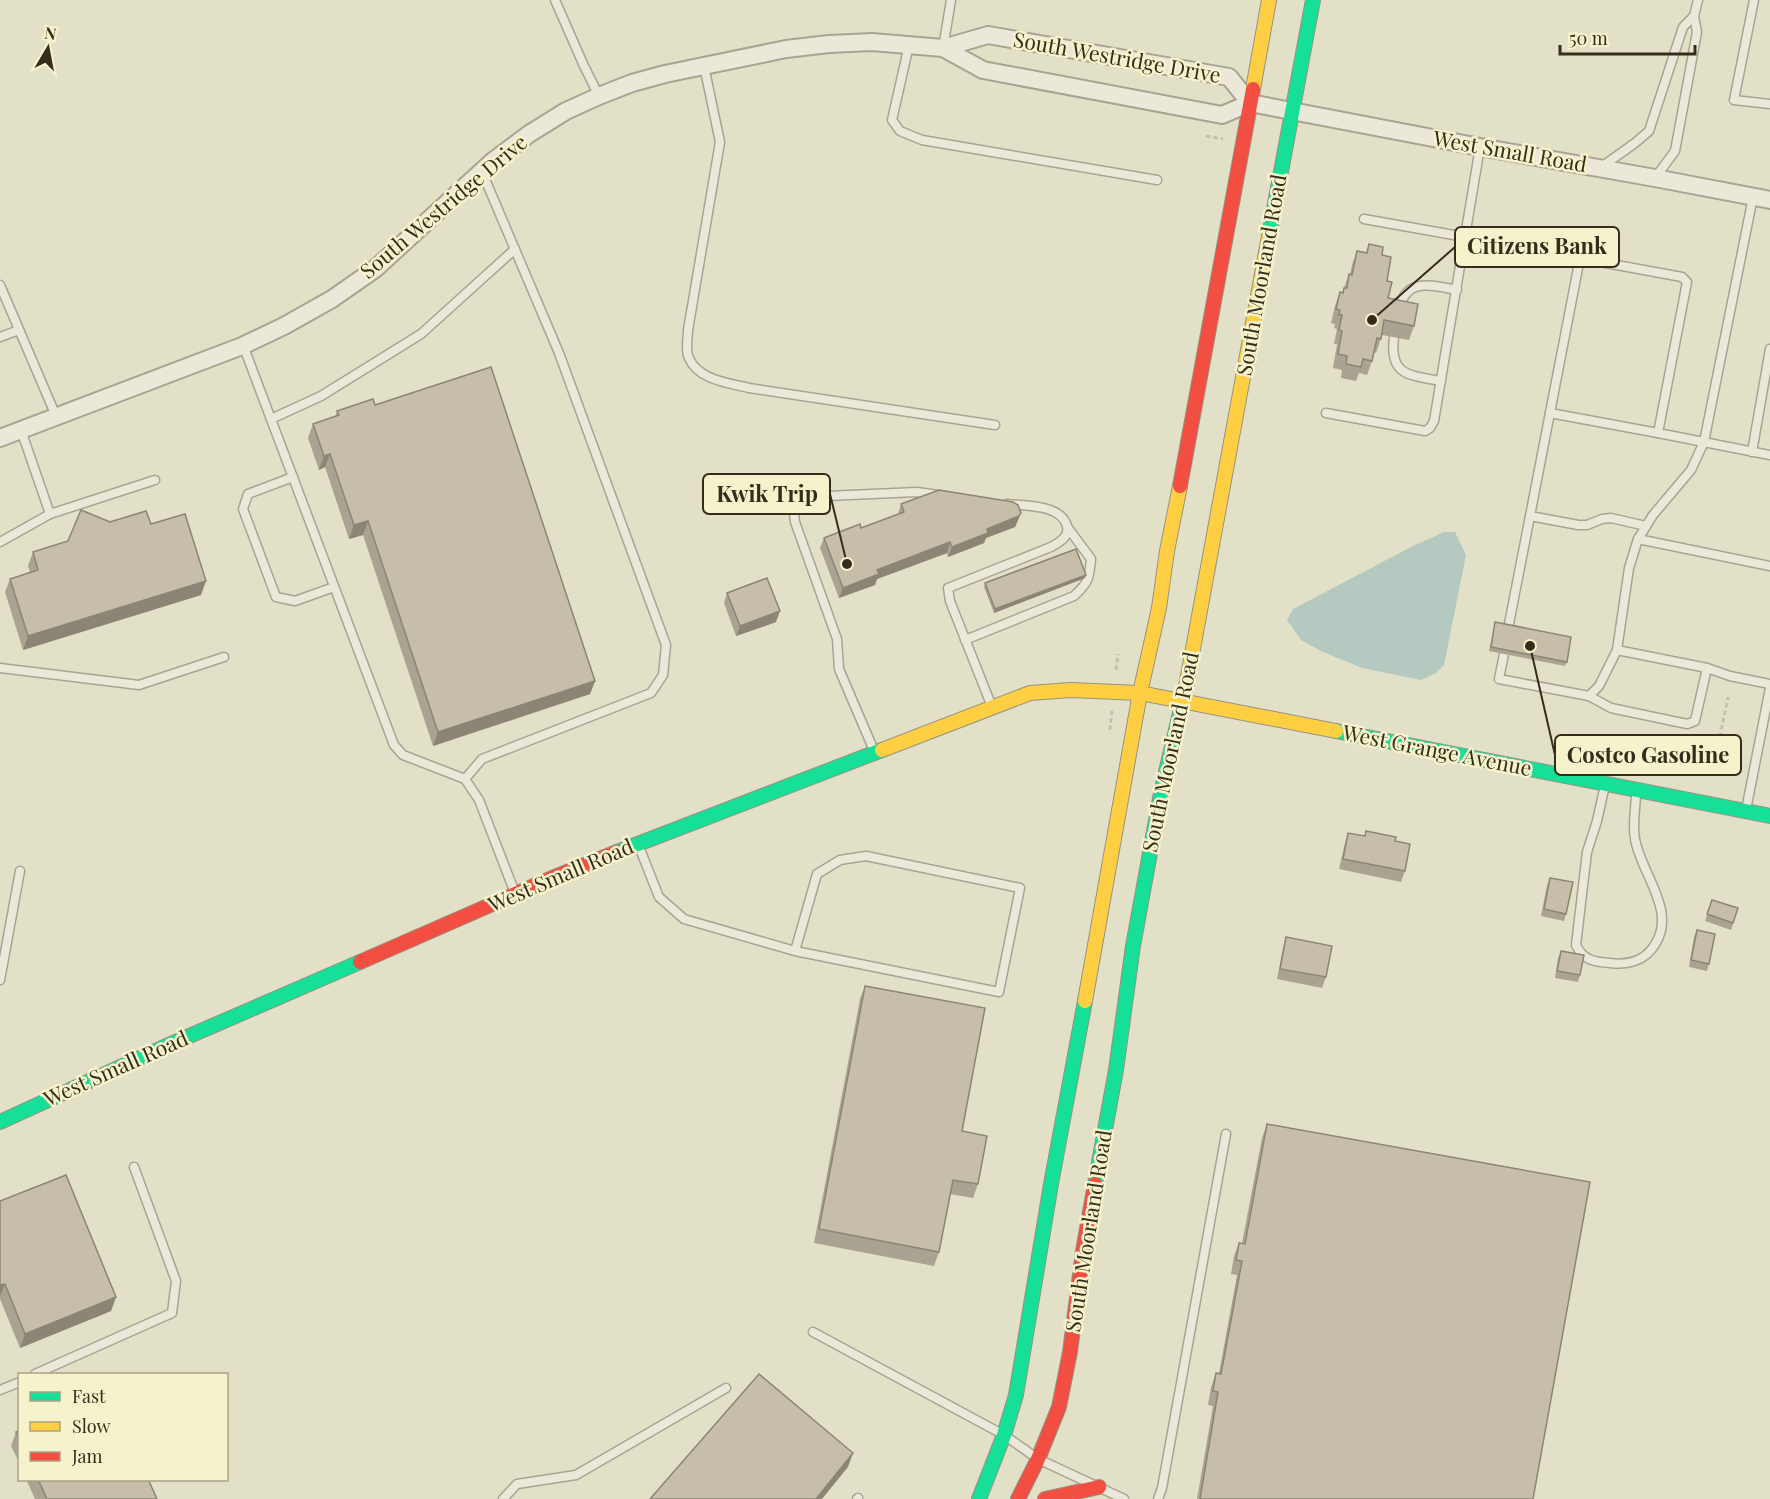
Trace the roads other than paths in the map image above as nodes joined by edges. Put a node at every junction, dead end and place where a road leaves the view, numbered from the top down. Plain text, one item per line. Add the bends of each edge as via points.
1 (555, 0) edge
2 (951, 0) edge
3 (1269, 0) edge
4 (1313, 0) edge
5 (1698, 0) edge
6 (1754, 0) edge
7 (1694, 16) junction
8 (909, 45) junction
9 (943, 48) junction
10 (704, 66) junction
11 (599, 96) junction
12 (1250, 103) junction
13 (1770, 104) edge
14 (1292, 112) junction
15 (1480, 147) junction
16 (1600, 168) junction
17 (482, 172) junction
18 (1655, 178) junction
19 (1157, 180) dead end
20 (1762, 198) edge
21 (1364, 219) dead end
22 (1465, 237) junction
23 (515, 249) junction
24 (0, 285) edge
25 (1457, 290) junction
26 (1398, 315) edge
27 (19, 330) junction
28 (0, 337) edge
29 (1394, 337) edge
30 (243, 345) junction
31 (1770, 349) edge
32 (1441, 381) junction
33 (1326, 413) dead end
34 (1550, 413) junction
35 (57, 416) junction
36 (271, 419) junction
37 (994, 424) dead end
38 (21, 430) junction
39 (1658, 433) junction
40 (0, 438) edge
41 (1704, 441) junction
42 (1752, 452) junction
43 (1770, 455) edge
44 (293, 477) junction
45 (155, 480) dead end
46 (951, 497) edge
47 (998, 503) edge
48 (50, 514) junction
49 (1530, 516) junction
50 (1646, 526) junction
51 (1068, 528) junction
52 (1638, 539) junction
53 (0, 542) edge
54 (1770, 566) edge
55 (334, 587) junction
56 (1508, 629) edge
57 (965, 639) junction
58 (1617, 650) junction
59 (1504, 654) edge
60 (224, 657) dead end
61 (0, 668) edge
62 (1707, 668) junction
63 (1770, 686) edge
64 (1140, 693) junction
65 (1589, 696) junction
66 (1183, 702) junction
67 (992, 707) junction
68 (875, 753) junction
69 (465, 779) junction
70 (1605, 784) junction
71 (1636, 790) junction
72 (1746, 811) junction
73 (1770, 816) edge
74 (638, 844) junction
75 (20, 871) dead end
76 (516, 894) junction
77 (795, 951) junction
78 (0, 980) edge
79 (0, 1122) edge
80 (1226, 1134) dead end
81 (134, 1167) dead end
82 (813, 1332) dead end
83 (37, 1373) edge
84 (18, 1383) edge
85 (726, 1388) dead end
86 (0, 1390) edge
87 (1004, 1436) junction
88 (1038, 1459) junction
89 (1099, 1487) junction
90 (503, 1499) edge
91 (979, 1499) edge
92 (1018, 1499) edge
93 (1045, 1499) edge
94 (1124, 1499) edge
95 (1158, 1499) edge

1 - 11 lane
2 - 9 lane
3 - 12 main road, South Moorland Road
4 - 14 main road, South Moorland Road
5 - 7 lane
6 - 13 lane via 1734,100
7 - 16 lane via 1683,27 1649,131
7 - 18 lane via 1697,32 1675,151
8 - 9 street, South Westridge Drive
8 - 10 street, South Westridge Drive via 829,44
8 - 19 lane via 892,120 900,131 922,140
9 - 12 street, South Westridge Drive via 983,70 1222,115
9 - 12 street, South Westridge Drive via 988,35 1229,77
10 - 11 street, South Westridge Drive via 643,80
10 - 37 lane via 720,142 688,330 687,356 697,370 720,381 750,388
11 - 17 street, South Westridge Drive via 529,134
12 - 14 street, West Small Road
12 - 64 main road, South Moorland Road via 1159,608
14 - 15 street, West Small Road
14 - 66 main road, South Moorland Road
15 - 16 street, West Small Road
15 - 22 lane
16 - 18 street, West Small Road
17 - 23 lane
17 - 30 street, South Westridge Drive via 375,268 332,299
18 - 20 street, West Small Road
20 - 41 lane
21 - 22 lane
22 - 25 lane
23 - 36 lane via 421,334 321,396
23 - 69 lane via 559,353 666,645 663,675 651,693 482,759
24 - 27 lane
25 - 26 lane via 1419,285 1407,291
25 - 32 lane
27 - 28 lane
27 - 35 lane
29 - 32 lane via 1395,364 1405,373
30 - 35 street, South Westridge Drive
30 - 36 lane
31 - 42 lane
32 - 33 lane via 1434,421 1425,431
34 - 39 lane
34 - 39 lane via 1579,263 1584,258 1606,262 1682,277 1687,282
34 - 49 lane
35 - 38 street, South Westridge Drive
36 - 44 lane
38 - 40 street, South Westridge Drive
38 - 48 lane
39 - 41 lane
41 - 42 lane
41 - 50 lane via 1691,470
42 - 43 lane
44 - 55 lane
44 - 55 lane via 248,494 243,509 276,597 295,601
45 - 48 lane
46 - 68 lane via 917,492 827,496 802,504 794,512 837,639 839,669
47 - 51 lane via 1057,512
48 - 53 lane
49 - 50 lane via 1578,525 1611,519
49 - 56 lane
50 - 52 lane
51 - 57 lane via 1061,541 1051,547 948,588
51 - 57 lane via 1091,559 1085,586 1074,596
52 - 54 lane
52 - 58 lane via 1629,568
55 - 69 lane via 394,745 403,755
57 - 67 lane
58 - 62 lane
58 - 65 lane via 1599,686
59 - 65 lane via 1499,679
60 - 61 lane via 139,685
62 - 63 lane
62 - 65 lane via 1695,722 1686,724 1611,708
63 - 72 lane
64 - 66 main road, West Grange Avenue
64 - 67 main road, West Small Road via 1052,690
64 - 87 main road, South Moorland Road via 1016,1395
66 - 70 main road, West Grange Avenue
66 - 88 main road, South Moorland Road via 1161,794 1133,946 1070,1352 1059,1407
67 - 68 main road, West Small Road
68 - 74 main road, West Small Road
69 - 76 lane via 479,800
70 - 71 main road, West Grange Avenue
70 - 71 lane via 1587,852 1576,945 1589,960 1621,964 1636,961 1658,942 1662,909 1634,837
71 - 72 main road, West Grange Avenue
72 - 73 main road, West Grange Avenue
74 - 76 main road, West Small Road
74 - 77 lane via 659,897 684,919
75 - 78 lane
76 - 79 main road, West Small Road
77 - 77 lane via 817,874 840,860 866,856 1020,888 999,992
80 - 95 lane
81 - 83 lane via 176,1281 172,1313
82 - 87 lane
84 - 86 lane
85 - 90 lane via 576,1475 517,1484
87 - 88 lane
87 - 91 main road, South Moorland Road
88 - 89 lane
88 - 92 main road, South Moorland Road
89 - 93 main road
89 - 94 lane

